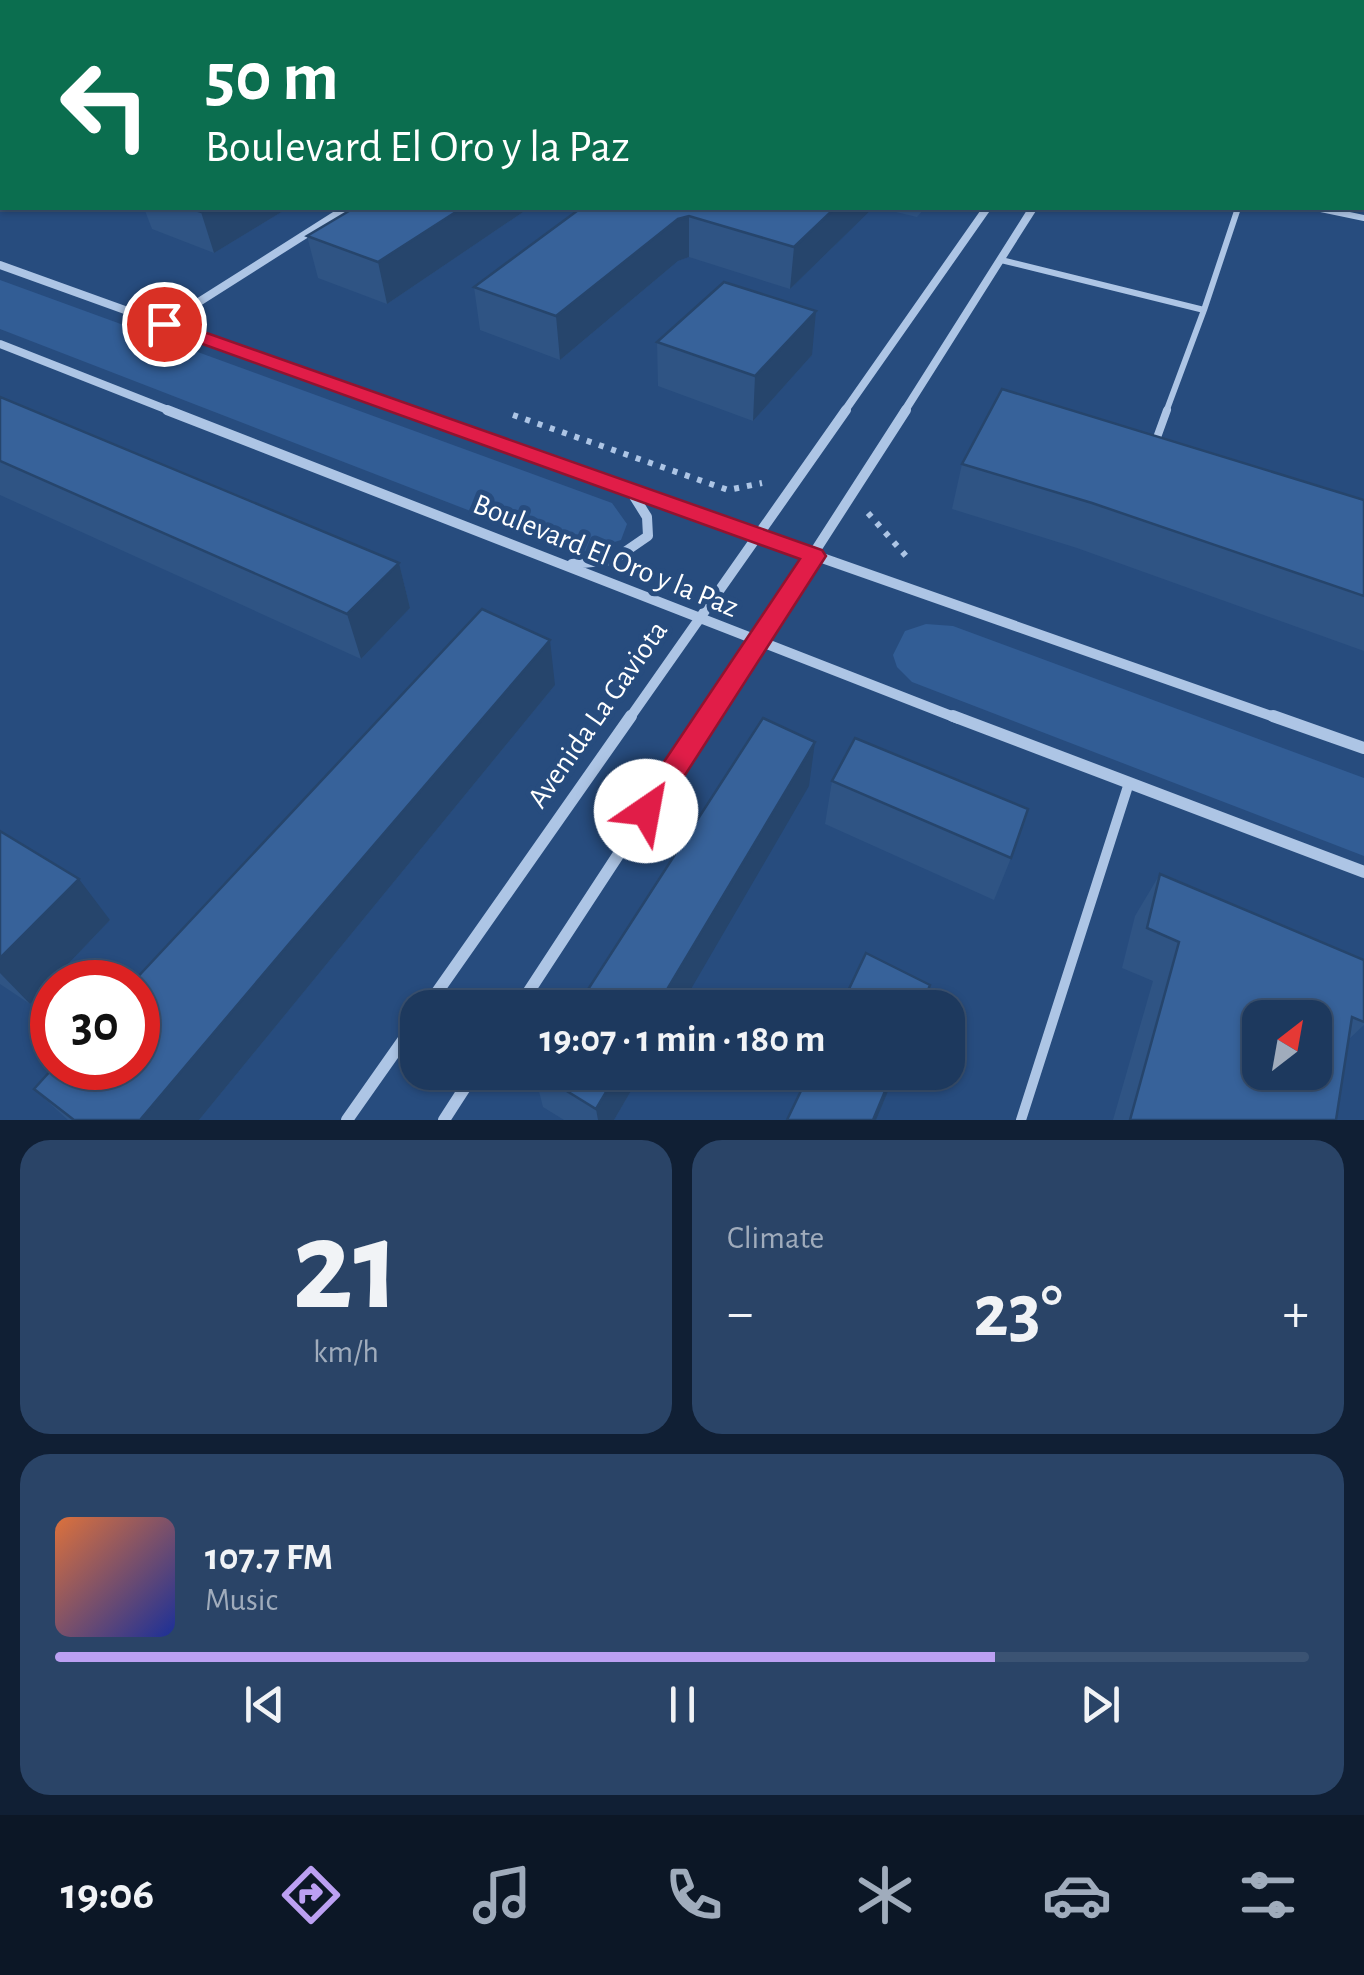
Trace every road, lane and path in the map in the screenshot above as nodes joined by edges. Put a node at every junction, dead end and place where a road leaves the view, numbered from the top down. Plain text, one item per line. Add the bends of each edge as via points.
1 (343, 210) edge
2 (985, 210) edge
3 (1031, 210) edge
4 (1237, 210) edge
5 (1326, 210) edge
6 (1364, 218) edge
7 (1001, 260) junction
8 (0, 265) edge
9 (1204, 310) junction
10 (164, 324) junction
11 (0, 344) edge
12 (510, 415) dead end
13 (1157, 456) edge
14 (796, 477) junction
15 (632, 493) junction
16 (852, 495) junction
17 (754, 535) junction
18 (814, 556) junction
19 (907, 558) dead end
20 (561, 563) junction
21 (698, 618) junction
22 (757, 642) junction
23 (1364, 748) edge
24 (1129, 783) junction
25 (1364, 872) edge
26 (439, 990) edge
27 (530, 990) edge
28 (400, 1045) edge
29 (463, 1090) edge
30 (347, 1120) edge
31 (444, 1120) edge
32 (1021, 1120) edge

1 - 10 street
2 - 14 street, Avenida La Gaviota
3 - 7 street
4 - 9 lane
5 - 6 lane
7 - 9 lane
7 - 16 street
8 - 10 street, Boulevard El Oro y la Paz
9 - 13 lane via 1154,446
10 - 15 street, Boulevard El Oro y la Paz
11 - 20 street, Boulevard El Oro y la Paz
12 - 14 path via 728,490
14 - 17 street, Avenida La Gaviota
15 - 17 street, Boulevard El Oro y la Paz
15 - 20 street via 647,517 648,536 630,556 601,566
16 - 18 street
16 - 19 path
17 - 18 street, Boulevard El Oro y la Paz
17 - 21 street, Avenida La Gaviota
18 - 22 street
18 - 23 street, Boulevard El Oro y la Paz
20 - 21 street, Boulevard El Oro y la Paz
21 - 22 street, Boulevard El Oro y la Paz
21 - 26 street, Avenida La Gaviota
22 - 24 street, Boulevard El Oro y la Paz
22 - 27 street
24 - 25 street, Boulevard El Oro y la Paz
24 - 32 lane
28 - 30 street
29 - 31 street

